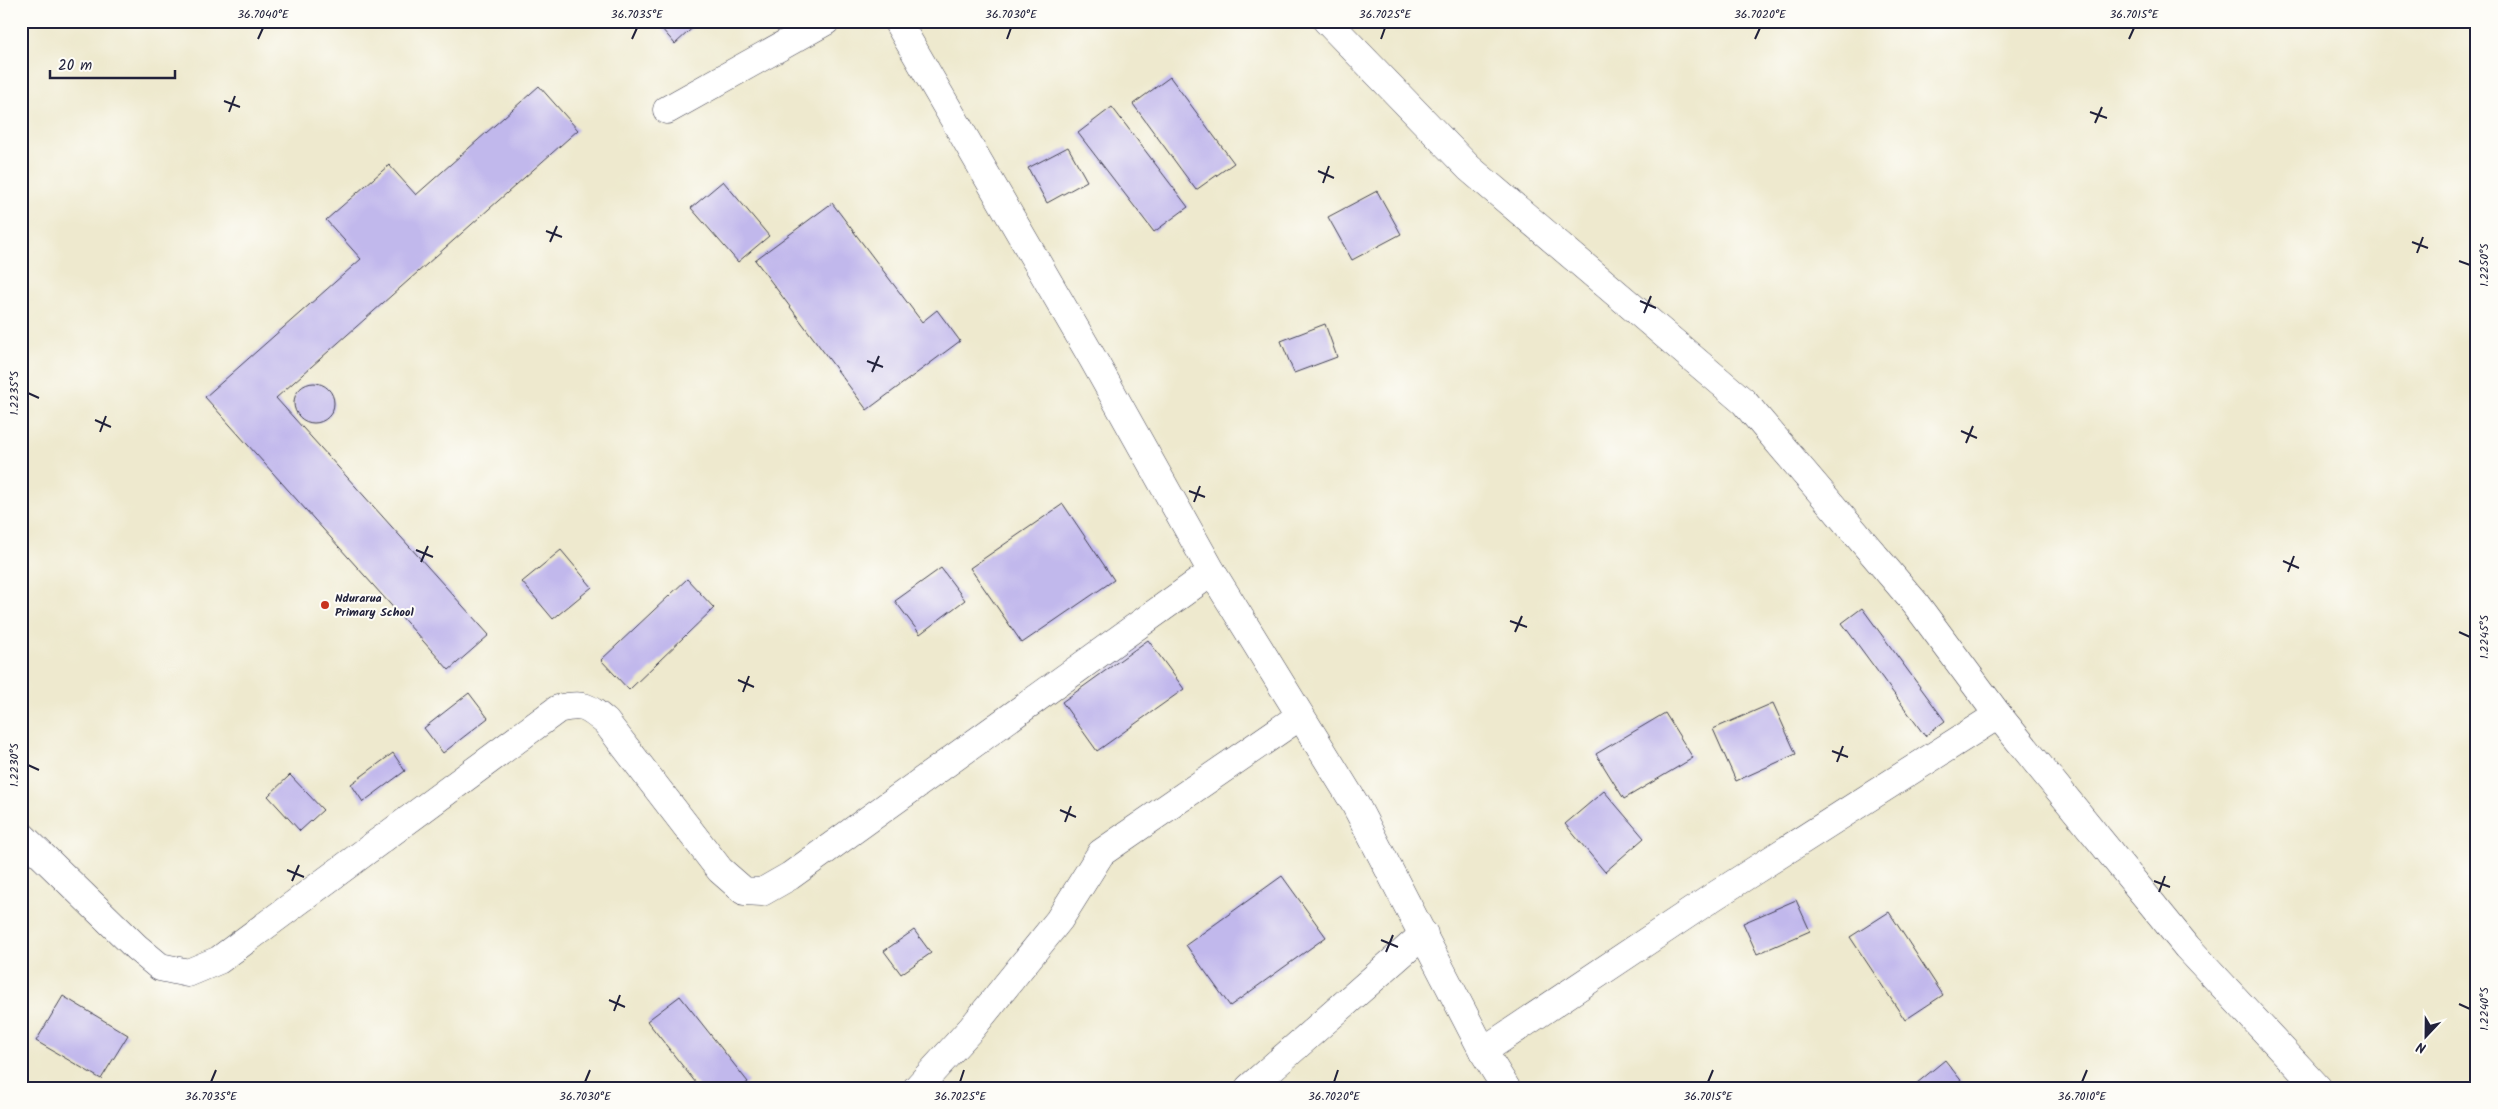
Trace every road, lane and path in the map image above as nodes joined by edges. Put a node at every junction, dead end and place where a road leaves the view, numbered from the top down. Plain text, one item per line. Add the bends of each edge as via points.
1 (826, 21) edge
2 (896, 21) edge
3 (1327, 21) edge
4 (668, 110) dead end
5 (1212, 572) junction
6 (1998, 714) junction
7 (1300, 716) junction
8 (21, 834) edge
9 (1424, 934) junction
10 (1483, 1051) junction
11 (917, 1088) edge
12 (1249, 1088) edge
13 (1506, 1088) edge
14 (2318, 1088) edge

1 - 4 street
2 - 5 street via 1093,359
3 - 6 street via 1469,168 1744,402 1915,603
5 - 7 street
5 - 8 street via 790,876 762,892 744,891 720,870 606,722 589,707 575,705 558,709 219,960 188,973 160,967
6 - 10 street via 1713,897
6 - 14 street via 2187,947
7 - 9 street via 1355,804
7 - 11 street via 1101,853 1058,920 971,1030
9 - 10 street
9 - 12 street
10 - 13 street

